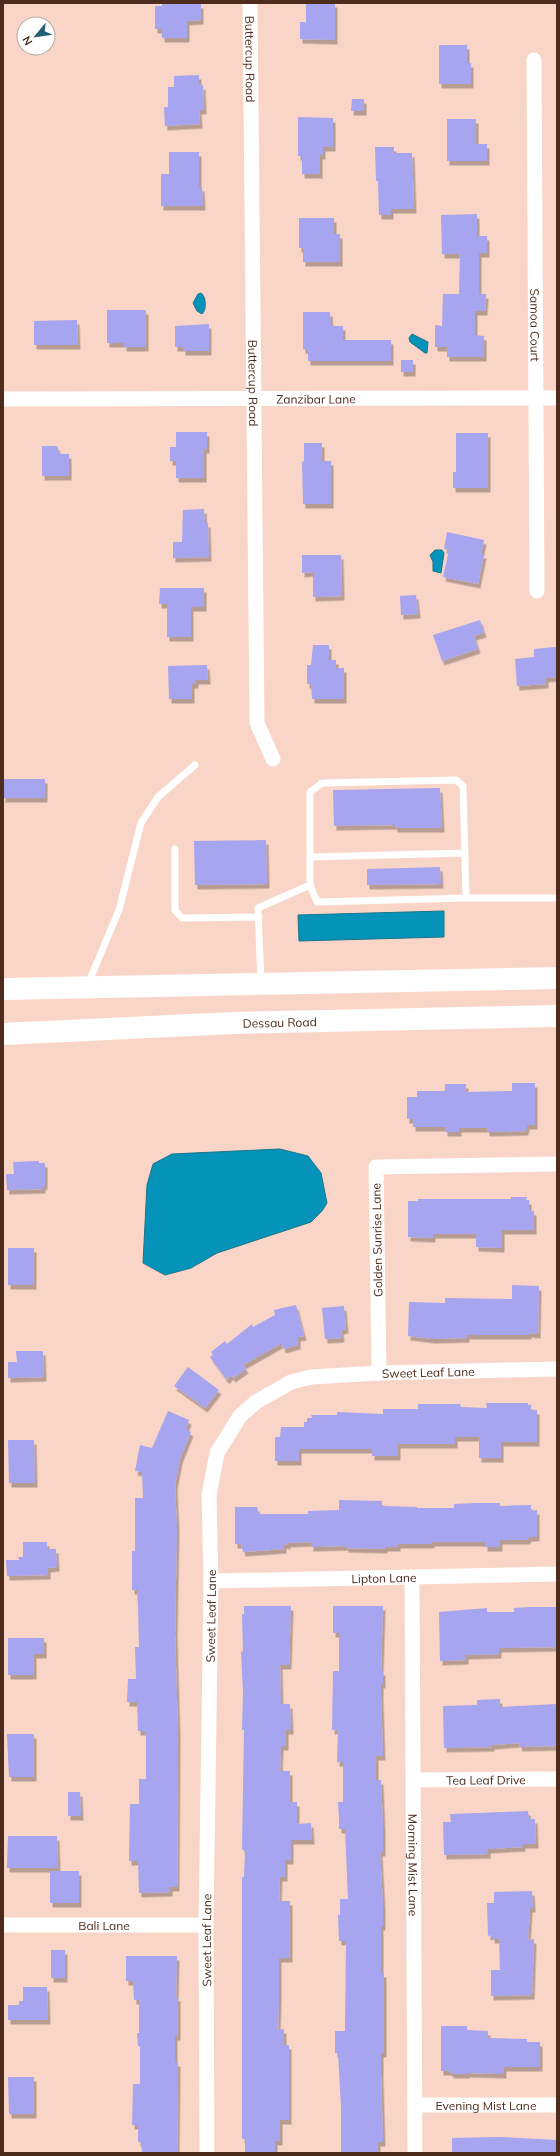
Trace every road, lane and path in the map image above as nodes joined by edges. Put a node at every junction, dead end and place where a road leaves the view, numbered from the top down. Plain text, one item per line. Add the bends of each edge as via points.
1 (250, 3) edge
2 (534, 60) dead end
3 (536, 398) junction
4 (557, 398) edge
5 (3, 399) edge
6 (255, 399) junction
7 (537, 590) dead end
8 (273, 759) dead end
9 (195, 766) dead end
10 (175, 849) dead end
11 (465, 853) junction
12 (310, 857) junction
13 (310, 885) junction
14 (466, 898) junction
15 (557, 898) edge
16 (259, 917) junction
17 (557, 978) edge
18 (261, 985) junction
19 (86, 988) junction
20 (3, 989) edge
21 (557, 1016) edge
22 (3, 1034) edge
23 (557, 1164) edge
24 (557, 1369) edge
25 (379, 1373) junction
26 (557, 1574) edge
27 (412, 1577) junction
28 (211, 1581) junction
29 (557, 1779) edge
30 (414, 1780) junction
31 (3, 1925) edge
32 (206, 1925) junction
33 (415, 2105) junction
34 (557, 2105) edge
35 (207, 2153) edge
36 (415, 2153) edge

1 - 6 street, Buttercup Road
2 - 3 street, Samoa Court
3 - 4 street, Zanzibar Lane
3 - 6 street, Zanzibar Lane
3 - 7 street, Samoa Court
5 - 6 street, Zanzibar Lane
6 - 8 street, Buttercup Road via 257,723
9 - 19 lane via 158,797 140,823 119,910
10 - 16 lane via 175,910 178,915 182,918
11 - 12 lane
11 - 12 lane via 463,786 456,780 322,783 310,792
11 - 14 lane
12 - 13 lane
13 - 14 lane via 317,902
13 - 16 lane via 258,908
14 - 15 lane
16 - 18 lane
17 - 18 main road
18 - 19 main road
19 - 20 main road
21 - 22 main road, Dessau Road via 234,1023
23 - 25 street, Golden Sunrise Lane via 376,1167
24 - 25 street, Sweet Leaf Lane
25 - 28 street, Sweet Leaf Lane via 311,1377 291,1382 256,1402 240,1416 217,1452 209,1495
26 - 27 street, Lipton Lane
27 - 28 street, Lipton Lane
27 - 30 street, Morning Mist Lane
28 - 32 street, Sweet Leaf Lane
29 - 30 street, Tea Leaf Drive
30 - 33 street, Morning Mist Lane
31 - 32 street, Bali Lane
32 - 35 street, Sweet Leaf Lane
33 - 34 street, Evening Mist Lane
33 - 36 street, Morning Mist Lane

